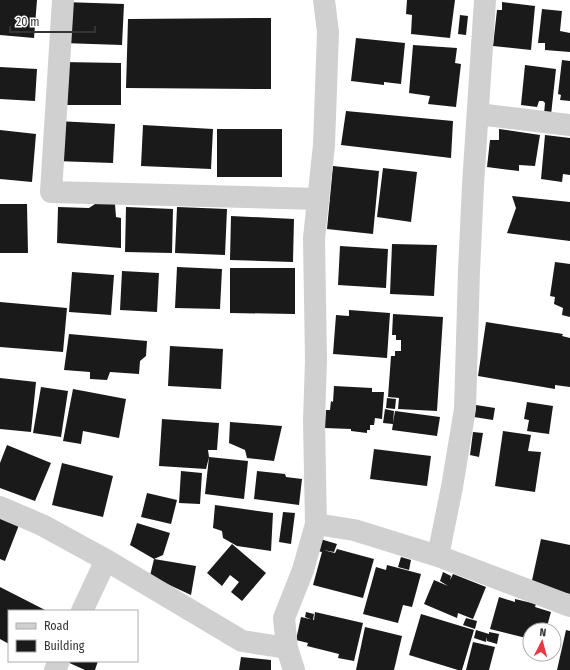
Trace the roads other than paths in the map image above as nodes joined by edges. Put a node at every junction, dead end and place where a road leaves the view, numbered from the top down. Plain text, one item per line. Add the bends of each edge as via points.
1 (63, 0) edge
2 (324, 0) edge
3 (485, 0) edge
4 (478, 114) junction
5 (570, 124) edge
6 (319, 199) junction
7 (0, 507) edge
8 (316, 524) junction
9 (438, 556) junction
10 (106, 560) junction
11 (570, 606) edge
12 (82, 610) edge
13 (287, 648) junction
14 (294, 670) edge

1 - 6 street via 51,192
2 - 6 street via 328,32 324,145
3 - 4 street
4 - 5 street
4 - 9 street via 469,271 465,409
6 - 8 street via 314,238
7 - 10 street via 42,525
8 - 9 street via 354,530
8 - 13 street via 303,570 284,618
9 - 11 street
10 - 12 street
10 - 13 street via 242,641
13 - 14 street

